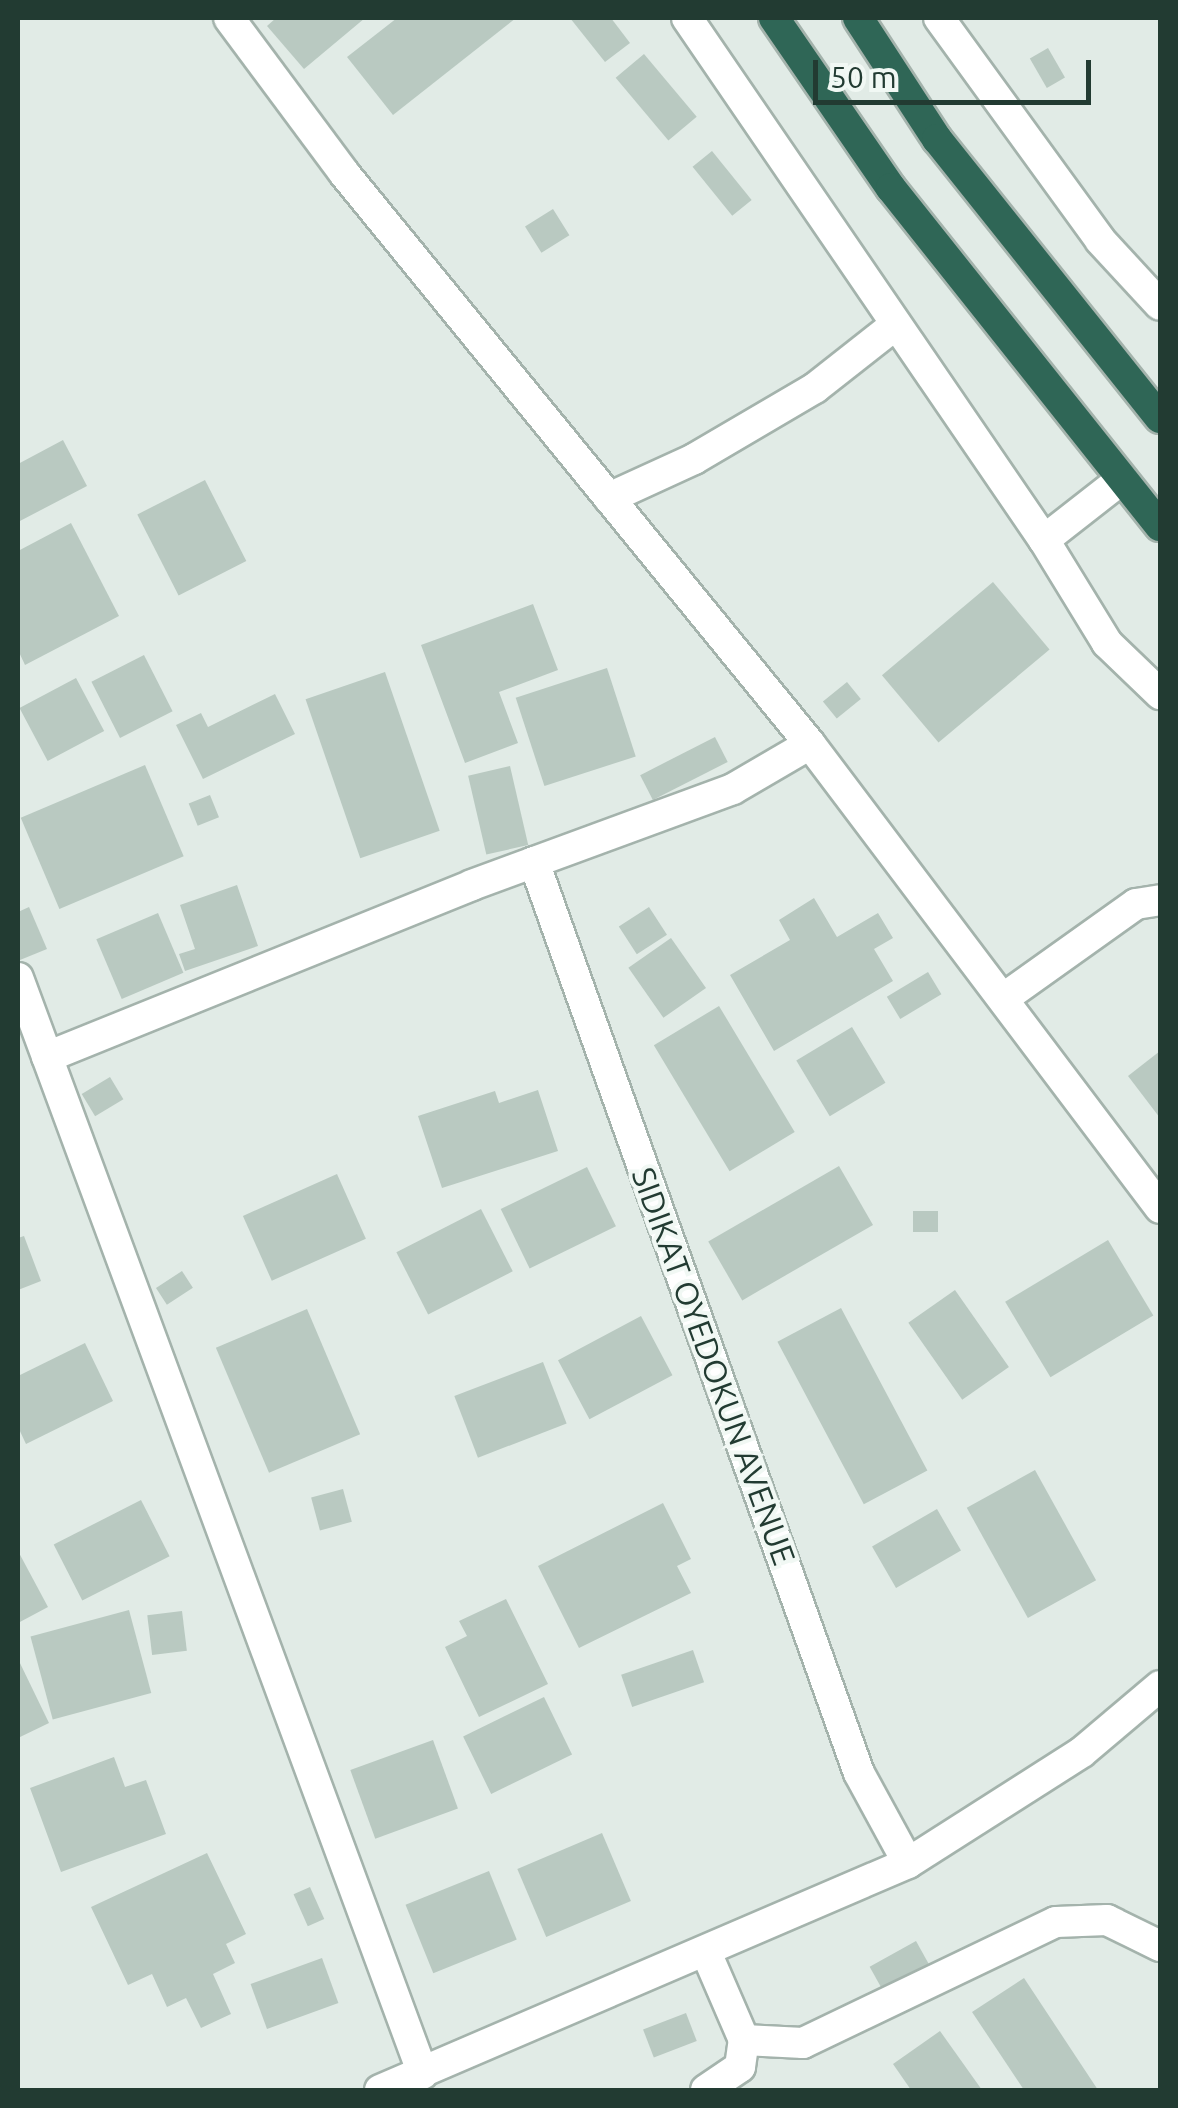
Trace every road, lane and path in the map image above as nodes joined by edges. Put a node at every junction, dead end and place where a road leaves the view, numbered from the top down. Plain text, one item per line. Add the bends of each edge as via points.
1 (229, 18) edge
2 (687, 18) edge
3 (774, 18) edge
4 (858, 18) edge
5 (939, 18) edge
6 (1160, 306) edge
7 (896, 326) junction
8 (1160, 418) edge
9 (1122, 480) junction
10 (608, 498) junction
11 (1160, 526) edge
12 (1044, 540) junction
13 (1160, 694) edge
14 (810, 744) junction
15 (534, 862) junction
16 (1160, 900) edge
17 (18, 978) edge
18 (1004, 998) junction
19 (47, 1057) junction
20 (1160, 1208) edge
21 (1160, 1686) edge
22 (908, 1863) junction
23 (1160, 1946) edge
24 (706, 1952) junction
25 (744, 2040) junction
26 (423, 2074) junction
27 (380, 2090) edge
28 (706, 2090) edge

1 - 10 street via 344,173
2 - 7 street
3 - 9 highway via 891,188
4 - 8 highway via 938,139
5 - 6 street via 1100,240
7 - 10 street via 815,388 694,458
7 - 12 street
9 - 11 highway
9 - 12 street
10 - 14 street
12 - 13 street via 1107,643
14 - 15 street via 732,789
14 - 18 street
15 - 19 street
15 - 22 street, SIDIKAT OYEDOKUN AVENUE via 859,1773
16 - 18 street via 1136,904
17 - 19 street
18 - 20 street
19 - 26 street
21 - 22 street via 1082,1752
22 - 24 street
23 - 25 street via 1107,1920 1056,1922 803,2043
24 - 25 street
24 - 26 street
25 - 28 street via 740,2067
26 - 27 street

